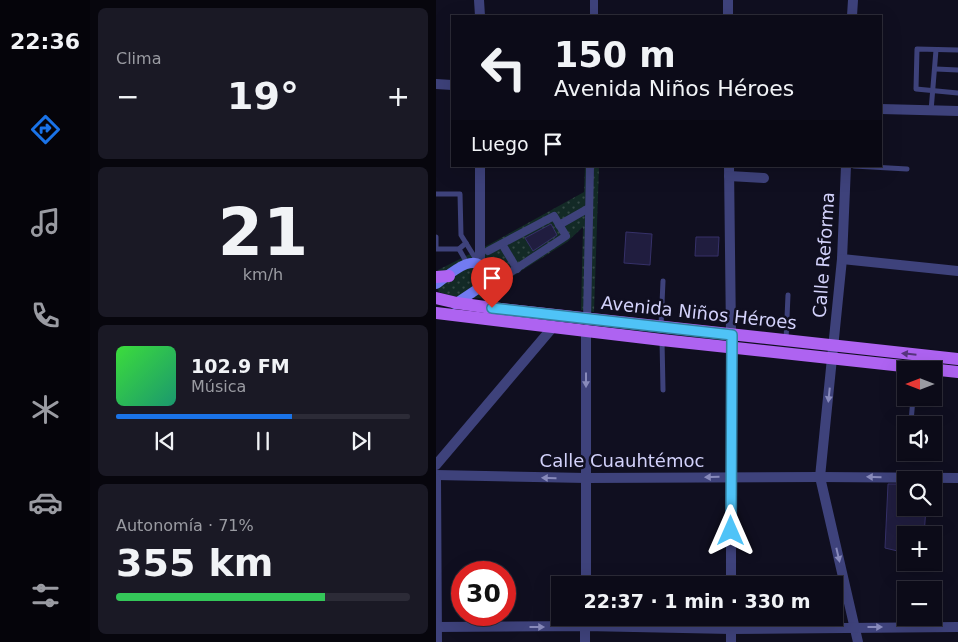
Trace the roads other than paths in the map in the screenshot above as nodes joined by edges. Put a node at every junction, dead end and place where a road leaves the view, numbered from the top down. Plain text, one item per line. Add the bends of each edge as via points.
1 (480, 0) edge
2 (594, 0) edge
3 (728, 0) edge
4 (853, 0) edge
5 (480, 15) edge
6 (594, 15) edge
7 (728, 15) edge
8 (852, 15) edge
9 (936, 50) junction
10 (958, 50) edge
11 (936, 69) junction
12 (958, 70) edge
13 (436, 84) edge
14 (451, 85) edge
15 (934, 91) junction
16 (958, 93) edge
17 (882, 109) edge
18 (931, 110) junction
19 (958, 112) edge
20 (480, 167) edge
21 (590, 167) edge
22 (846, 167) edge
23 (872, 167) edge
24 (907, 169) dead end
25 (729, 171) edge
26 (764, 178) dead end
27 (436, 194) edge
28 (589, 208) junction
29 (559, 225) junction
30 (436, 237) edge
31 (466, 242) junction
32 (502, 244) junction
33 (459, 249) junction
34 (488, 251) dead end
35 (842, 259) junction
36 (467, 263) junction
37 (480, 265) junction
38 (517, 269) junction
39 (958, 270) edge
40 (442, 276) edge
41 (663, 281) dead end
42 (436, 284) edge
43 (488, 287) dead end
44 (788, 295) dead end
45 (436, 298) edge
46 (457, 303) junction
47 (437, 313) edge
48 (586, 325) junction
49 (553, 327) junction
50 (661, 333) junction
51 (732, 341) junction
52 (786, 341) junction
53 (833, 352) junction
54 (958, 359) edge
55 (897, 365) edge
56 (942, 371) edge
57 (958, 372) edge
58 (663, 390) dead end
59 (436, 465) edge
60 (436, 475) edge
61 (732, 477) junction
62 (820, 477) junction
63 (586, 478) junction
64 (958, 478) edge
65 (436, 479) edge
66 (586, 576) edge
67 (731, 576) edge
68 (551, 623) edge
69 (586, 626) edge
70 (669, 626) edge
71 (437, 627) edge
72 (855, 627) junction
73 (958, 627) edge
74 (731, 629) junction
75 (437, 642) edge
76 (585, 642) edge
77 (731, 642) edge
78 (858, 642) edge

1 - 5 street
2 - 6 street
3 - 7 street
4 - 8 street
9 - 10 lane
9 - 11 lane
9 - 15 lane via 918,49 916,89
11 - 12 lane
11 - 15 lane
13 - 14 street
15 - 16 lane
15 - 18 lane
17 - 18 street
18 - 19 street
20 - 37 street
21 - 28 street
22 - 35 street, Calle Reforma
23 - 24 lane
25 - 26 street
25 - 51 street
27 - 31 lane via 460,194 461,235
28 - 29 street
28 - 48 street
29 - 32 street via 554,216
29 - 38 street via 566,236
30 - 33 lane via 436,249
31 - 33 lane
31 - 37 lane
32 - 34 street
32 - 38 street
33 - 36 lane
35 - 39 street
35 - 53 street, Calle Reforma
36 - 37 main road
36 - 40 main road
37 - 46 main road via 486,278 482,286
38 - 43 street
40 - 42 main road
41 - 50 lane
44 - 52 lane
45 - 46 main road, Avenida Niños Héroes
46 - 47 main road
46 - 48 main road, Avenida Niños Héroes
47 - 49 main road, Avenida Niños Héroes
48 - 49 main road, Avenida Niños Héroes
48 - 50 main road, Avenida Niños Héroes
48 -> 63 street
49 - 59 street
50 - 51 main road, Avenida Niños Héroes
50 - 58 lane
51 - 52 main road, Avenida Niños Héroes
51 - 53 main road, Avenida Niños Héroes
51 - 61 street
52 - 53 main road, Avenida Niños Héroes
54 -> 53 main road, Avenida Niños Héroes
53 - 55 main road, Avenida Niños Héroes
53 -> 62 street, Calle Reforma
56 - 57 main road, Avenida Niños Héroes
63 -> 60 street, Calle Cuauhtémoc
61 - 62 street, Calle Cuauhtémoc
61 -> 63 street, Calle Cuauhtémoc
61 - 67 street
64 -> 62 street, Calle Cuauhtémoc
62 -> 72 street, Calle Reforma
63 - 66 street
65 - 71 street
71 -> 68 street
69 - 76 street
70 - 74 street
71 - 75 street
72 -> 73 street
72 - 74 street
72 - 78 street, Calle Reforma
74 - 77 street

